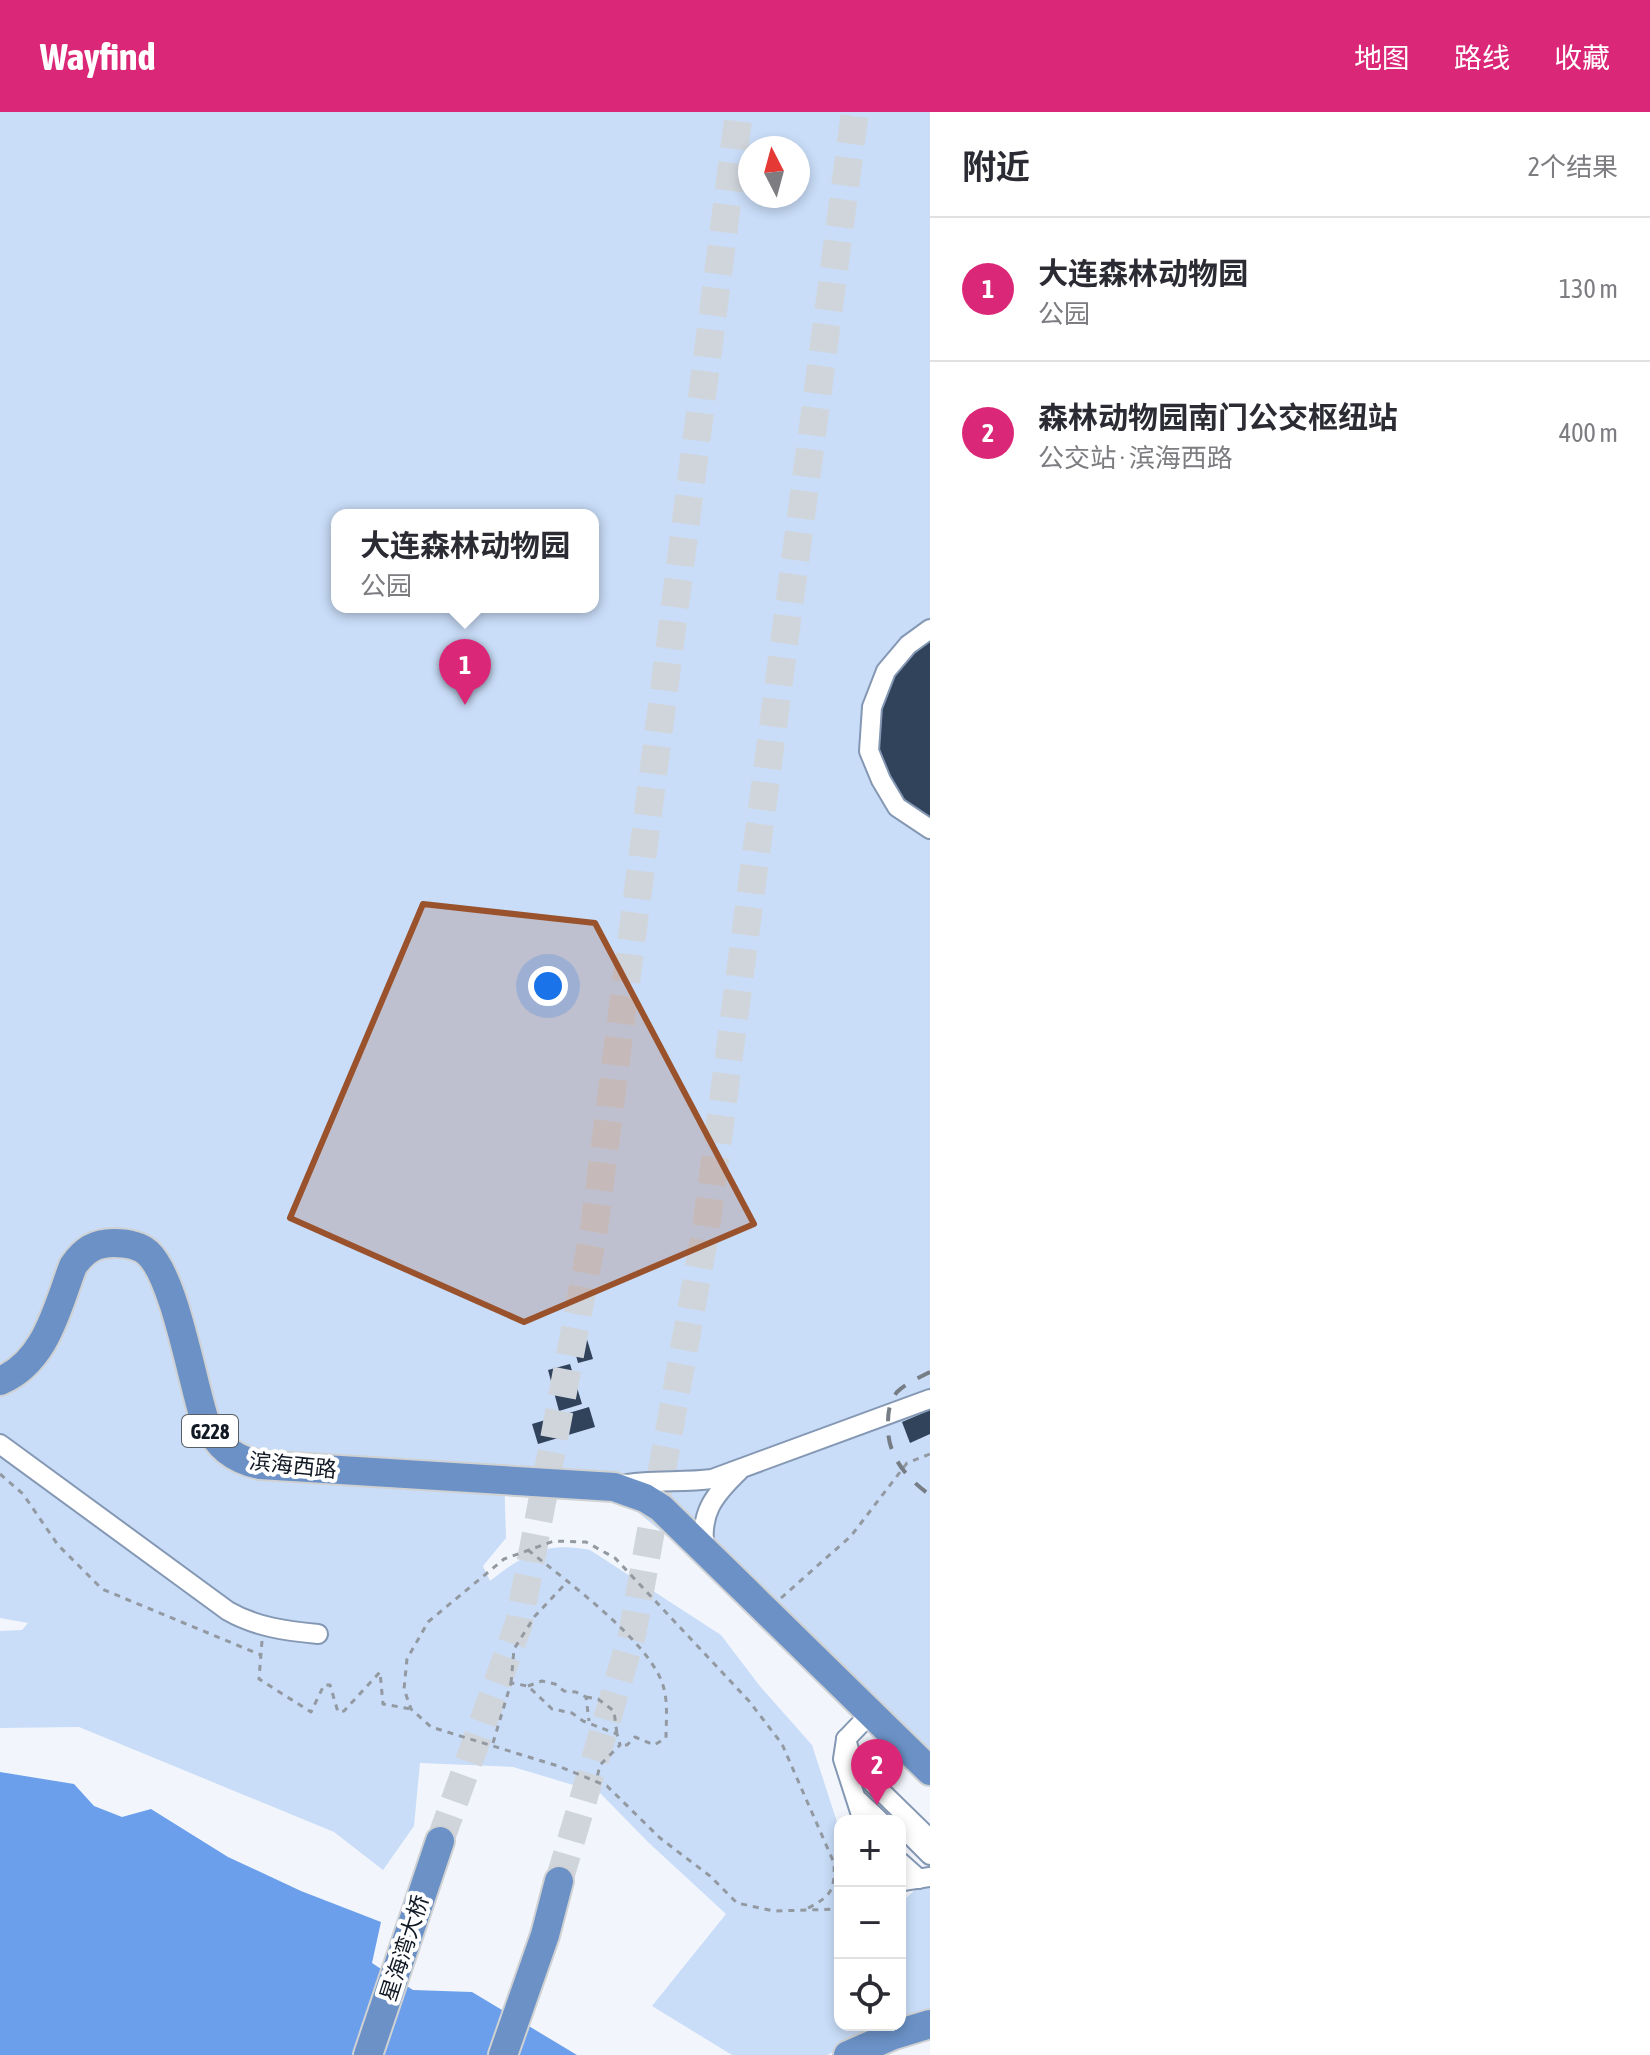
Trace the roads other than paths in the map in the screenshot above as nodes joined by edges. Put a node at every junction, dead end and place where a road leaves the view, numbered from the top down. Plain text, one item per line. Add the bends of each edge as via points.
1 (930, 629) edge
2 (930, 829) edge
3 (0, 1381) edge
4 (930, 1399) edge
5 (0, 1444) edge
6 (744, 1467) junction
7 (614, 1487) junction
8 (705, 1551) junction
9 (318, 1634) dead end
10 (859, 1726) junction
11 (843, 1759) junction
12 (930, 1771) edge
13 (930, 1793) edge
14 (855, 1796) junction
15 (861, 1815) edge
16 (874, 1815) edge
17 (889, 1815) edge
18 (930, 1823) edge
19 (906, 1832) edge
20 (930, 1839) edge
21 (440, 1841) tunnel mouth
22 (906, 1851) edge
23 (930, 1855) edge
24 (920, 1876) edge
25 (559, 1881) tunnel mouth
26 (930, 2024) edge
27 (368, 2055) edge
28 (503, 2055) edge
29 (848, 2055) edge

1 - 2 lane via 886,671 872,707 869,751 897,807
3 - 7 highway, 滨海西路 / G228 via 25,1368 36,1355 81,1255 102,1244 133,1245 145,1250 164,1276 205,1421 226,1452 241,1461
4 - 6 lane
5 - 9 lane via 228,1611 264,1626
6 - 7 lane via 712,1479
6 - 8 lane via 712,1502 702,1534
7 - 8 highway, 滨海西路 / G228 via 661,1508
7 - 10 highway, 滨海西路 / G228
8 - 10 highway, 滨海西路 / G228 via 767,1611
10 - 11 lane
10 - 12 highway, 滨海西路 / G228
10 - 13 highway, 滨海西路 / G228
10 - 18 lane
10 - 20 lane via 853,1764
11 - 14 lane
11 - 17 lane
14 - 15 lane
14 - 16 lane
19 - 23 lane
21 - 27 highway, 星海湾大桥
22 - 24 lane
25 - 28 highway
26 - 29 highway

